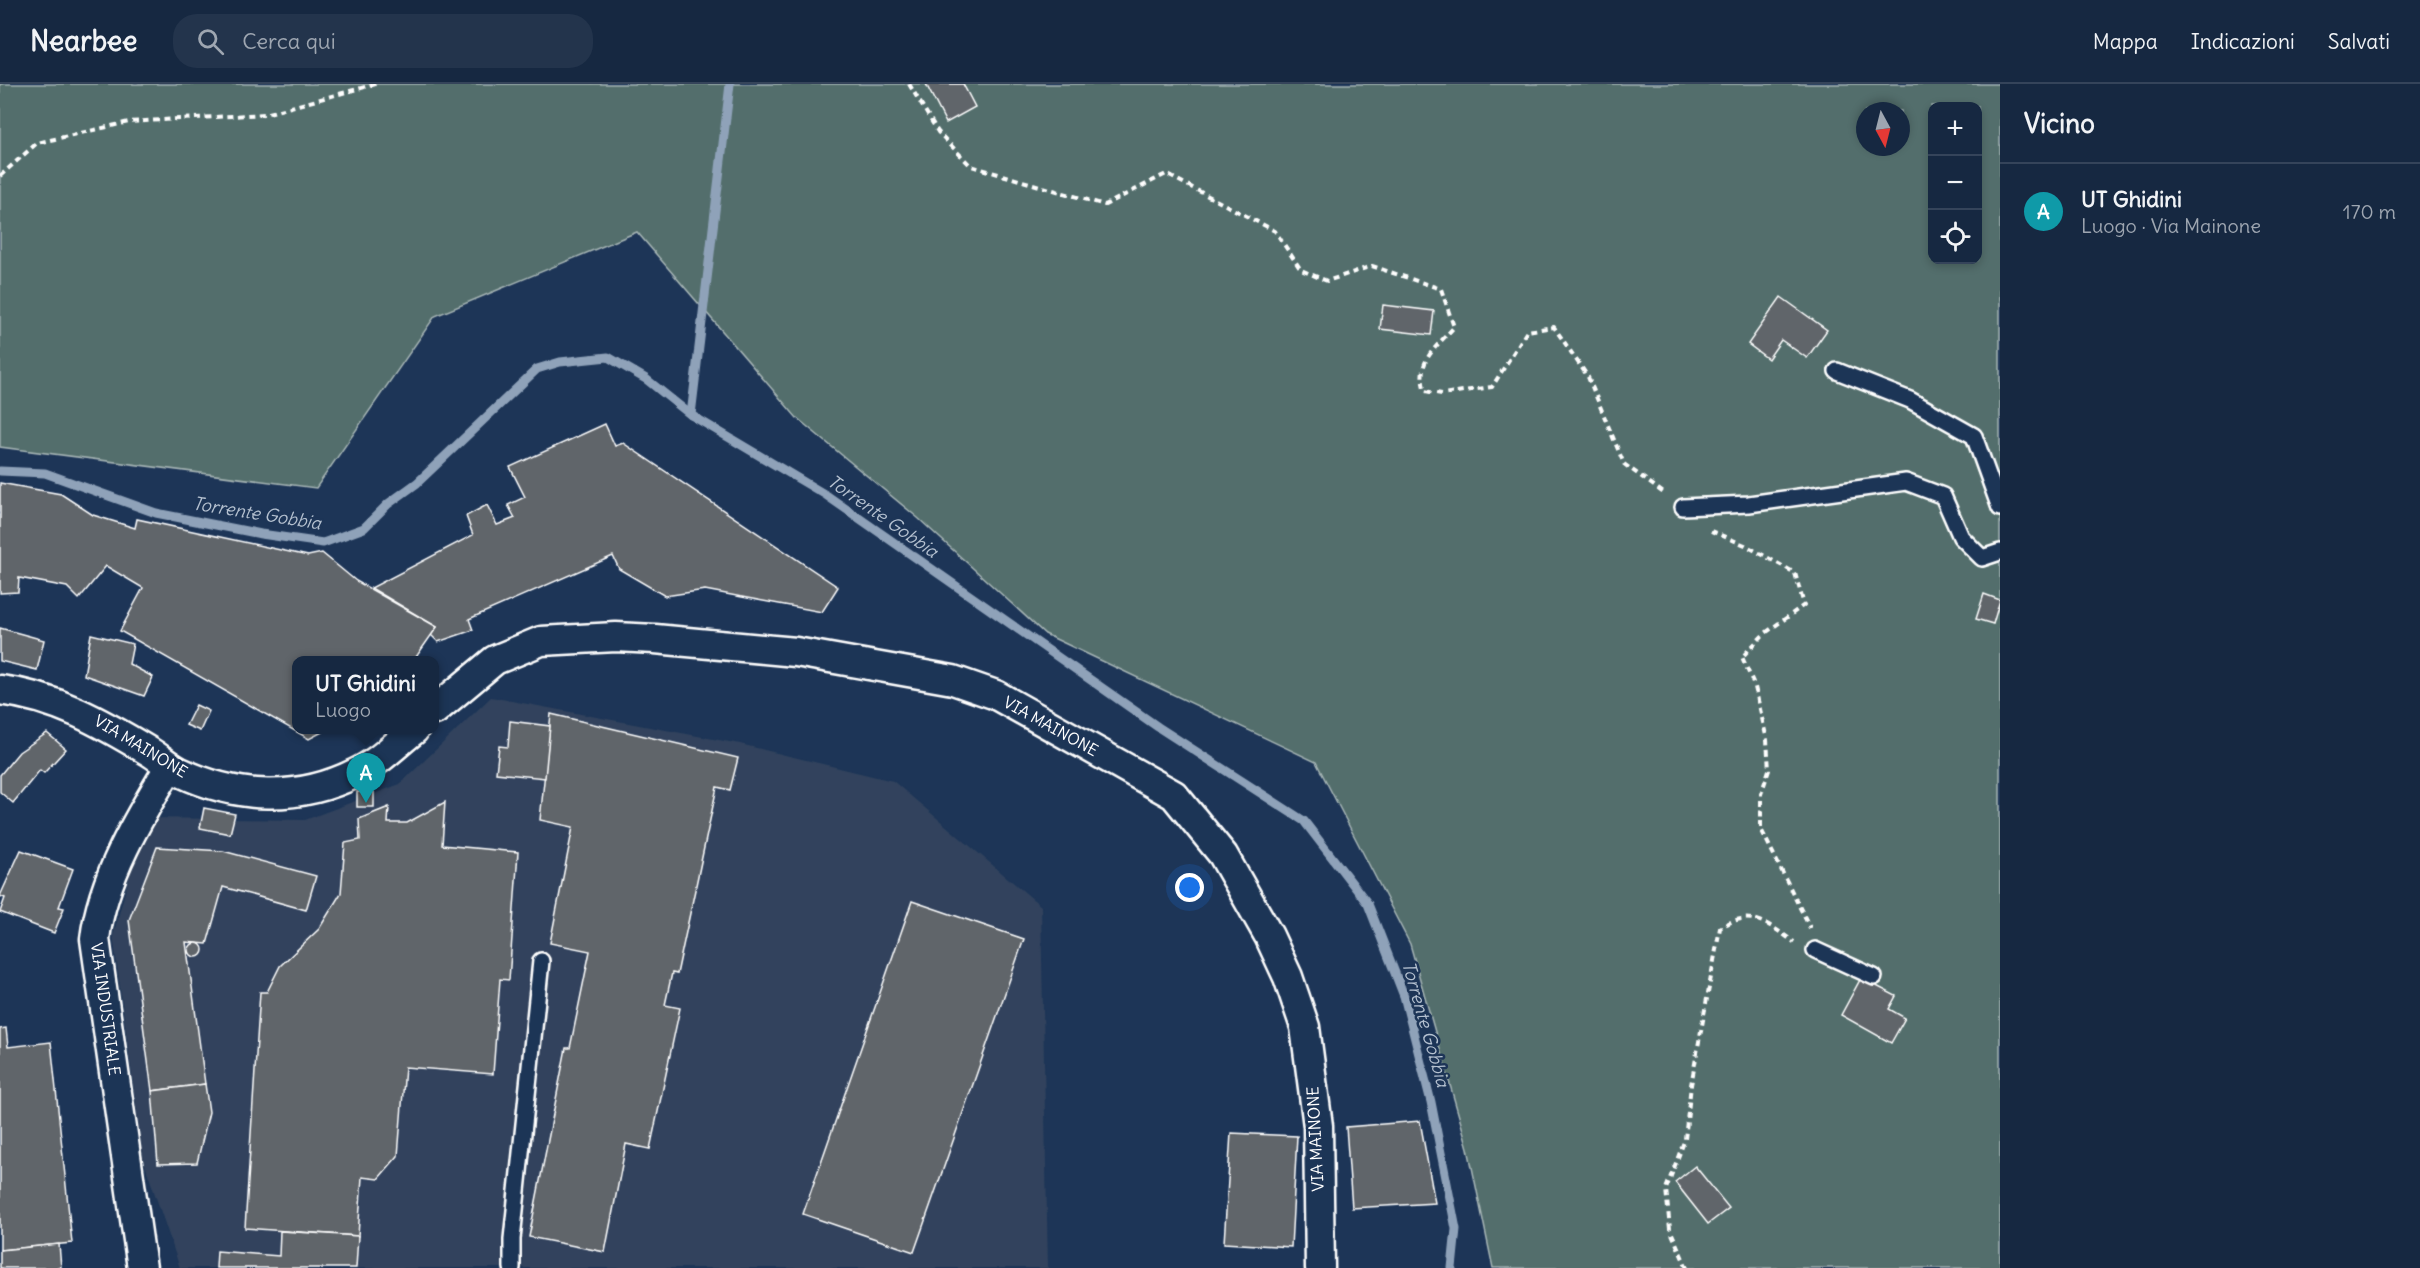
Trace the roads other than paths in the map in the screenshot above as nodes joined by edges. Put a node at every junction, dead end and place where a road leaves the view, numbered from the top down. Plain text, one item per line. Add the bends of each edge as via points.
1 (1837, 371) dead end
2 (1683, 507) road end
3 (2000, 507) edge
4 (2000, 552) edge
5 (0, 690) edge
6 (439, 707) edge
7 (408, 734) edge
8 (170, 766) junction
9 (1815, 950) road end
10 (540, 960) dead end
11 (1874, 977) dead end
12 (136, 1226) junction
13 (121, 1268) edge
14 (142, 1268) edge
15 (512, 1268) edge
16 (1320, 1268) edge

1 - 3 lane via 1910,400 1974,436
2 - 4 lane via 1749,504 1906,482 1943,496 1961,537 1982,558
5 - 8 street, VIA MAINONE via 31,694 86,714
6 - 16 street, VIA MAINONE via 495,660 541,641 616,637 796,652 953,680 996,695 1174,795 1223,855 1269,936 1305,1027 1318,1126
7 - 8 street, VIA MAINONE via 380,759 355,774 288,793 246,794 210,784
8 - 12 street, VIA INDUSTRIALE via 133,828 98,918 95,939
9 - 11 lane
10 - 15 lane
12 - 13 street
12 - 14 street, VIA INDUSTRIALE

